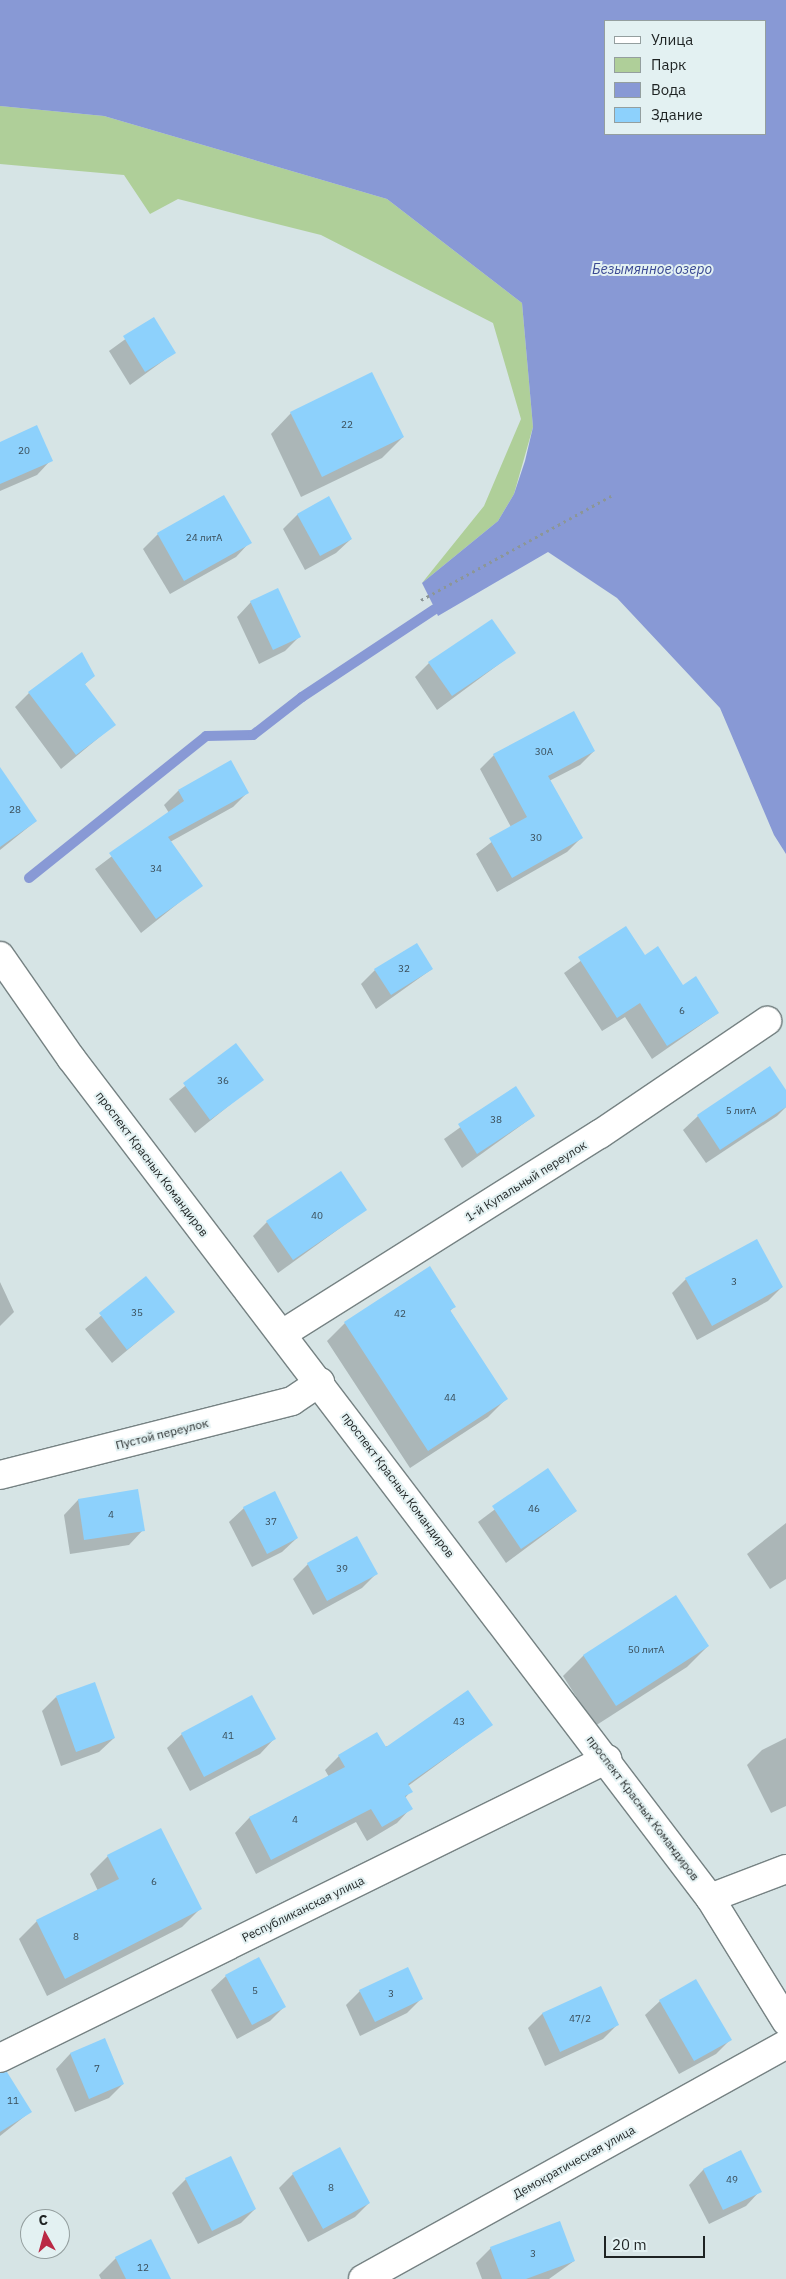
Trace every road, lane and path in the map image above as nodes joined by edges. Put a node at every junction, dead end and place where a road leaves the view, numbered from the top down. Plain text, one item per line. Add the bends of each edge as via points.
1 (611, 496) dead end
2 (421, 600) dead end
3 (0, 956) edge
4 (767, 1021) dead end
5 (282, 1334) junction
6 (320, 1382) junction
7 (0, 1475) edge
8 (606, 1759) junction
9 (786, 1869) edge
10 (710, 1898) junction
11 (786, 2021) edge
12 (786, 2045) edge
13 (0, 2058) edge
14 (363, 2279) edge

1 - 2 path
3 - 5 street, проспект Красных Командиров via 71,1058
4 - 5 street, 1-й Купальный переулок via 600,1134
5 - 6 street, проспект Красных Командиров
6 - 7 street, Пустой переулок via 292,1401
6 - 8 street, проспект Красных Командиров
8 - 10 street, проспект Красных Командиров
8 - 13 street, Республиканская улица
9 - 10 street
10 - 11 street, проспект Красных Командиров
12 - 14 street, Демократическая улица

